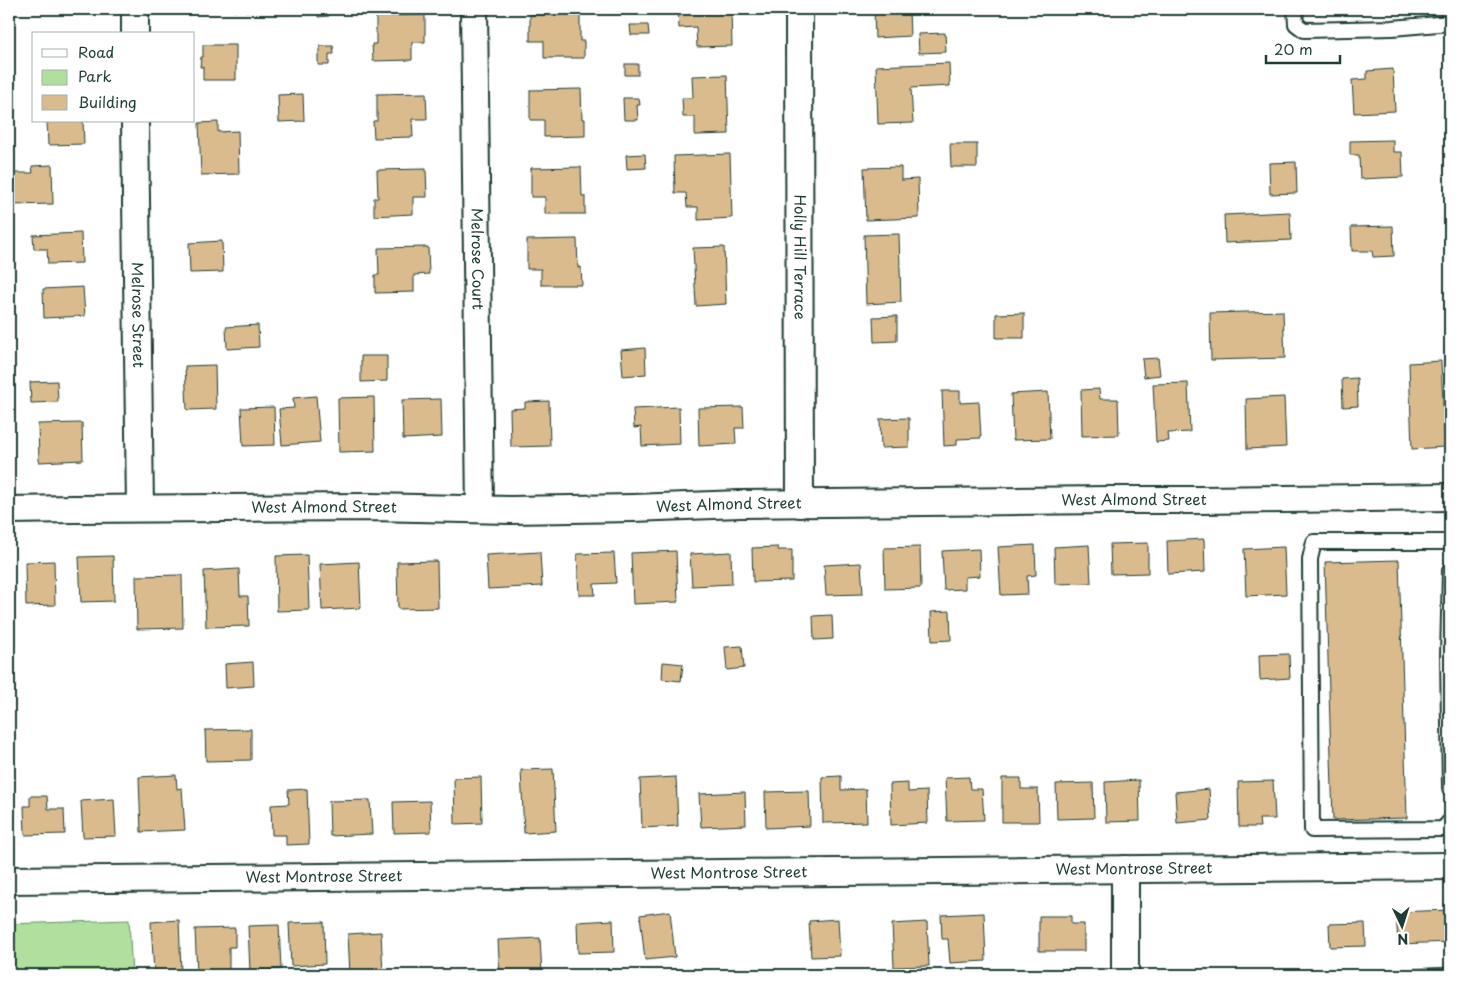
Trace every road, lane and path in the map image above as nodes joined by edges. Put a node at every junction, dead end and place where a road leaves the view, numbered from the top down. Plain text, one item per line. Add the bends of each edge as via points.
1 (135, 9) edge
2 (474, 9) edge
3 (799, 9) edge
4 (1295, 9) edge
5 (1450, 24) edge
6 (135, 32) edge
7 (135, 122) edge
8 (1450, 497) edge
9 (800, 504) junction
10 (140, 508) junction
11 (480, 509) junction
12 (9, 510) edge
13 (1450, 542) edge
14 (1450, 570) edge
15 (1449, 657) edge
16 (1450, 788) edge
17 (1450, 821) edge
18 (1450, 866) edge
19 (1125, 869) junction
20 (9, 880) edge
21 (1125, 975) edge

1 - 6 street
2 - 11 street, Melrose Court
3 - 9 street, Holly Hill Terrace
4 - 5 lane via 1296,24 1304,30
7 - 10 street, Melrose Street
8 - 9 street, West Almond Street
9 - 11 street, West Almond Street
10 - 11 street, West Almond Street
10 - 12 street, West Almond Street
13 - 17 lane via 1314,542 1310,578 1312,830 1443,829
14 - 15 lane
15 - 16 lane
18 - 19 street, West Montrose Street
19 - 20 street, West Montrose Street
19 - 21 street

